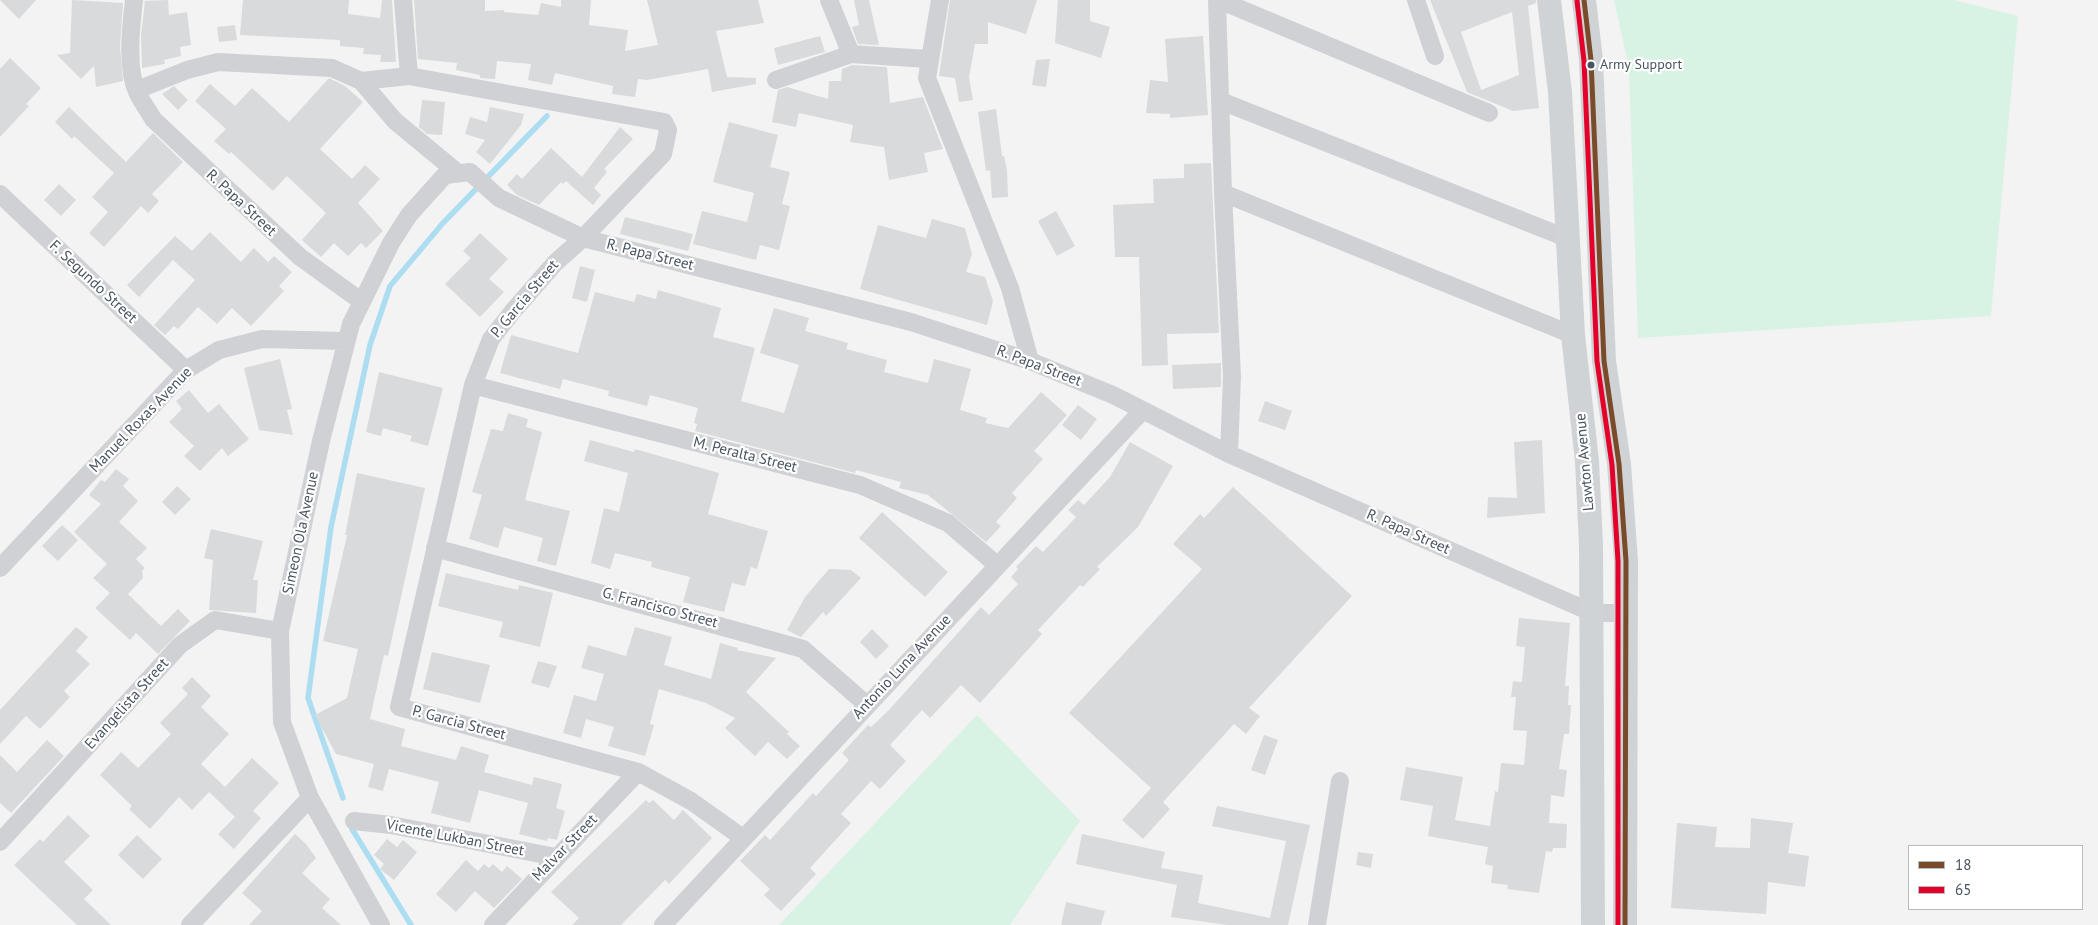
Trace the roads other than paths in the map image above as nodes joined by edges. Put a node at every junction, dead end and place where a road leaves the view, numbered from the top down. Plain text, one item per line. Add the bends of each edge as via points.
1 (134, 0) edge
2 (403, 0) edge
3 (829, 0) edge
4 (940, 0) edge
5 (1218, 0) edge
6 (1416, 0) edge
7 (1549, 0) edge
8 (1584, 0) edge
9 (851, 54) junction
10 (1434, 56) dead end
11 (928, 59) junction
12 (408, 76) junction
13 (776, 80) dead end
14 (361, 81) junction
15 (137, 90) junction
16 (1221, 101) junction
17 (1489, 113) dead end
18 (464, 172) junction
19 (1223, 193) junction
20 (0, 194) edge
21 (583, 238) junction
22 (1569, 239) junction
23 (361, 301) junction
24 (1573, 336) junction
25 (346, 341) junction
26 (1030, 361) junction
27 (186, 370) junction
28 (474, 385) junction
29 (1142, 411) junction
30 (1229, 454) junction
31 (434, 548) junction
32 (997, 565) junction
33 (0, 568) edge
34 (1627, 612) junction
35 (1593, 613) junction
36 (280, 631) junction
37 (867, 705) junction
38 (638, 772) junction
39 (1340, 780) dead end
40 (310, 798) junction
41 (354, 820) dead end
42 (742, 838) junction
43 (0, 842) edge
44 (556, 857) junction
45 (190, 925) edge
46 (381, 925) edge
47 (493, 925) edge
48 (663, 925) edge
49 (1317, 925) edge
50 (1593, 925) edge
51 (1625, 925) edge

1 - 15 street via 129,38
2 - 12 street
3 - 9 street
4 - 11 street
5 - 16 street
5 - 17 street
6 - 10 street
7 - 22 main road, Lawton Avenue via 1560,92
8 - 34 main road, Lawton Avenue via 1591,60 1604,361 1619,464
9 - 11 street
9 - 13 street
11 - 26 street via 927,78 1010,288
12 - 14 street, P. Garcia Street
12 - 21 street, P. Garcia Street via 664,122 668,130 663,154
14 - 15 street via 332,68 218,62 187,70
14 - 18 street, R. Papa Street via 395,121
15 - 23 street, R. Papa Street via 153,118 227,190 300,258
16 - 19 street
16 - 22 street
18 - 21 street, R. Papa Street via 499,198
18 - 23 street, Simeon Ola Avenue via 445,175 409,214
19 - 24 street
19 - 30 street via 1232,376
20 - 27 street, F. Segundo Street
21 - 26 street, R. Papa Street via 911,322
21 - 28 street, P. Garcia Street via 555,263 491,339
22 - 24 main road, Lawton Avenue
23 - 25 street, Simeon Ola Avenue
24 - 35 main road, Lawton Avenue via 1587,461
25 - 27 street, Manuel Roxas Avenue via 262,339 219,350
25 - 36 street, Simeon Ola Avenue
26 - 29 street, R. Papa Street via 1113,395
27 - 33 street, Manuel Roxas Avenue
28 - 31 street, P. Garcia Street
28 - 32 street, M. Peralta Street via 860,485 948,523
29 - 30 street, R. Papa Street
29 - 32 street, Antonio Luna Avenue
30 - 35 street, R. Papa Street
31 - 37 street, G. Francisco Street via 803,649
31 - 38 street, P. Garcia Street via 399,707
32 - 37 street, Antonio Luna Avenue
34 - 35 street
34 - 51 main road, Lawton Avenue
35 - 50 main road, Lawton Avenue
36 - 40 street, Simeon Ola Avenue via 282,722
36 - 43 street, Evangelista Street via 215,620 180,644
37 - 42 street, Antonio Luna Avenue
38 - 42 street, P. Garcia Street via 691,801
38 - 44 street, Malvar Street
39 - 49 street
40 - 45 street
40 - 46 street, Simeon Ola Avenue
41 - 44 street, Vicente Lukban Street via 391,824
42 - 48 street, Antonio Luna Avenue
44 - 47 street, Malvar Street

